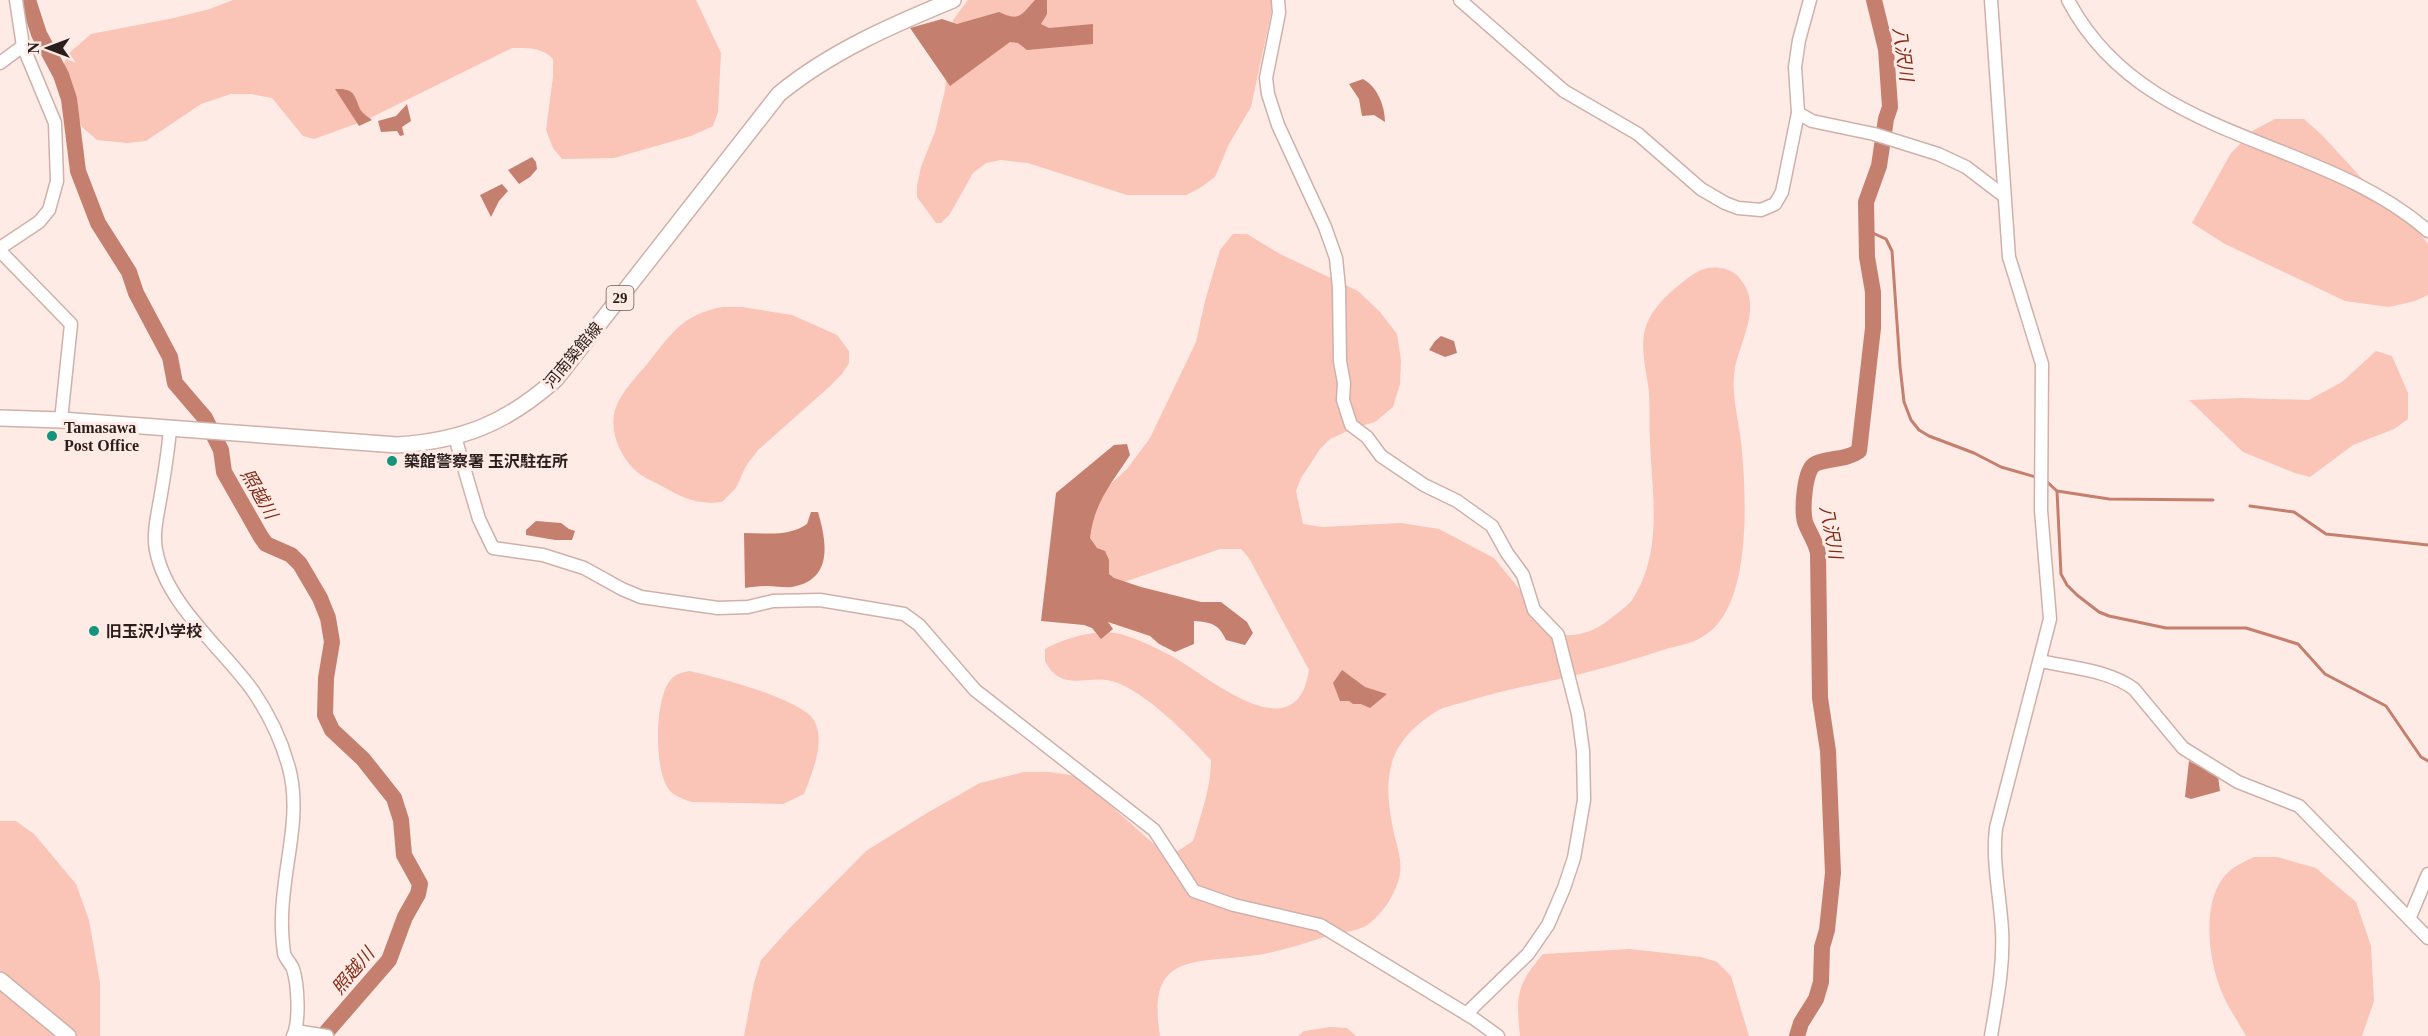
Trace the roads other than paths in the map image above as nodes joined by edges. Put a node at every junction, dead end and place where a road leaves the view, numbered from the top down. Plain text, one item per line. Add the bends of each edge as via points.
1 (16, 0) edge
2 (953, 0) edge
3 (1278, 0) edge
4 (1460, 0) edge
5 (1810, 0) edge
6 (1991, 0) edge
7 (2068, 0) edge
8 (23, 46) junction
9 (0, 63) edge
10 (1798, 113) junction
11 (2004, 196) junction
12 (2428, 231) edge
13 (0, 250) edge
14 (0, 418) edge
15 (60, 420) junction
16 (177, 429) junction
17 (455, 437) junction
18 (2041, 661) junction
19 (2428, 874) edge
20 (2410, 917) junction
21 (2428, 938) edge
22 (0, 980) edge
23 (1466, 1014) junction
24 (295, 1034) edge
25 (68, 1036) edge
26 (327, 1036) edge
27 (1498, 1036) edge
28 (1991, 1036) edge

1 - 8 street
2 - 17 main road, 河南築館線 / 29 via 835,55 779,94 556,379 504,418
3 - 23 street via 1279,14 1266,78 1268,94 1336,258 1340,360 1351,425 1367,437 1381,456 1492,526 1523,575 1534,610 1558,635 1578,714 1584,800 1574,858 1564,888 1548,925 1528,954
4 - 10 street via 1564,91 1638,134 1701,189 1738,208 1761,210 1775,204 1782,192
5 - 10 street via 1795,67
6 - 11 street
7 - 12 street via 2098,47 2153,93 2186,112 2387,200
8 - 9 street
8 - 13 street via 55,123 57,181 49,210
10 - 11 street via 1812,121 1874,134 1938,154 1966,167
11 - 18 street via 2009,256 2042,364 2041,484 2050,619
13 - 15 street via 72,324
14 - 15 main road, 河南築館線 / 29
15 - 16 main road, 河南築館線 / 29
16 - 17 main road, 河南築館線 / 29 via 397,445
16 - 24 street via 155,531 159,561 196,624 253,691 290,769 293,813 282,925 285,956 293,969 296,990
17 - 23 street via 479,519 493,548 543,555 584,568 641,597 718,608 820,600 904,614 920,625 975,690 1154,830 1194,891 1234,905 1320,925
18 - 20 street via 2125,682 2183,748 2238,782 2299,806
18 - 28 street via 1996,828 1994,861 2002,927 2002,970
19 - 20 street
20 - 21 street
22 - 25 main road
23 - 27 street
24 - 26 street

